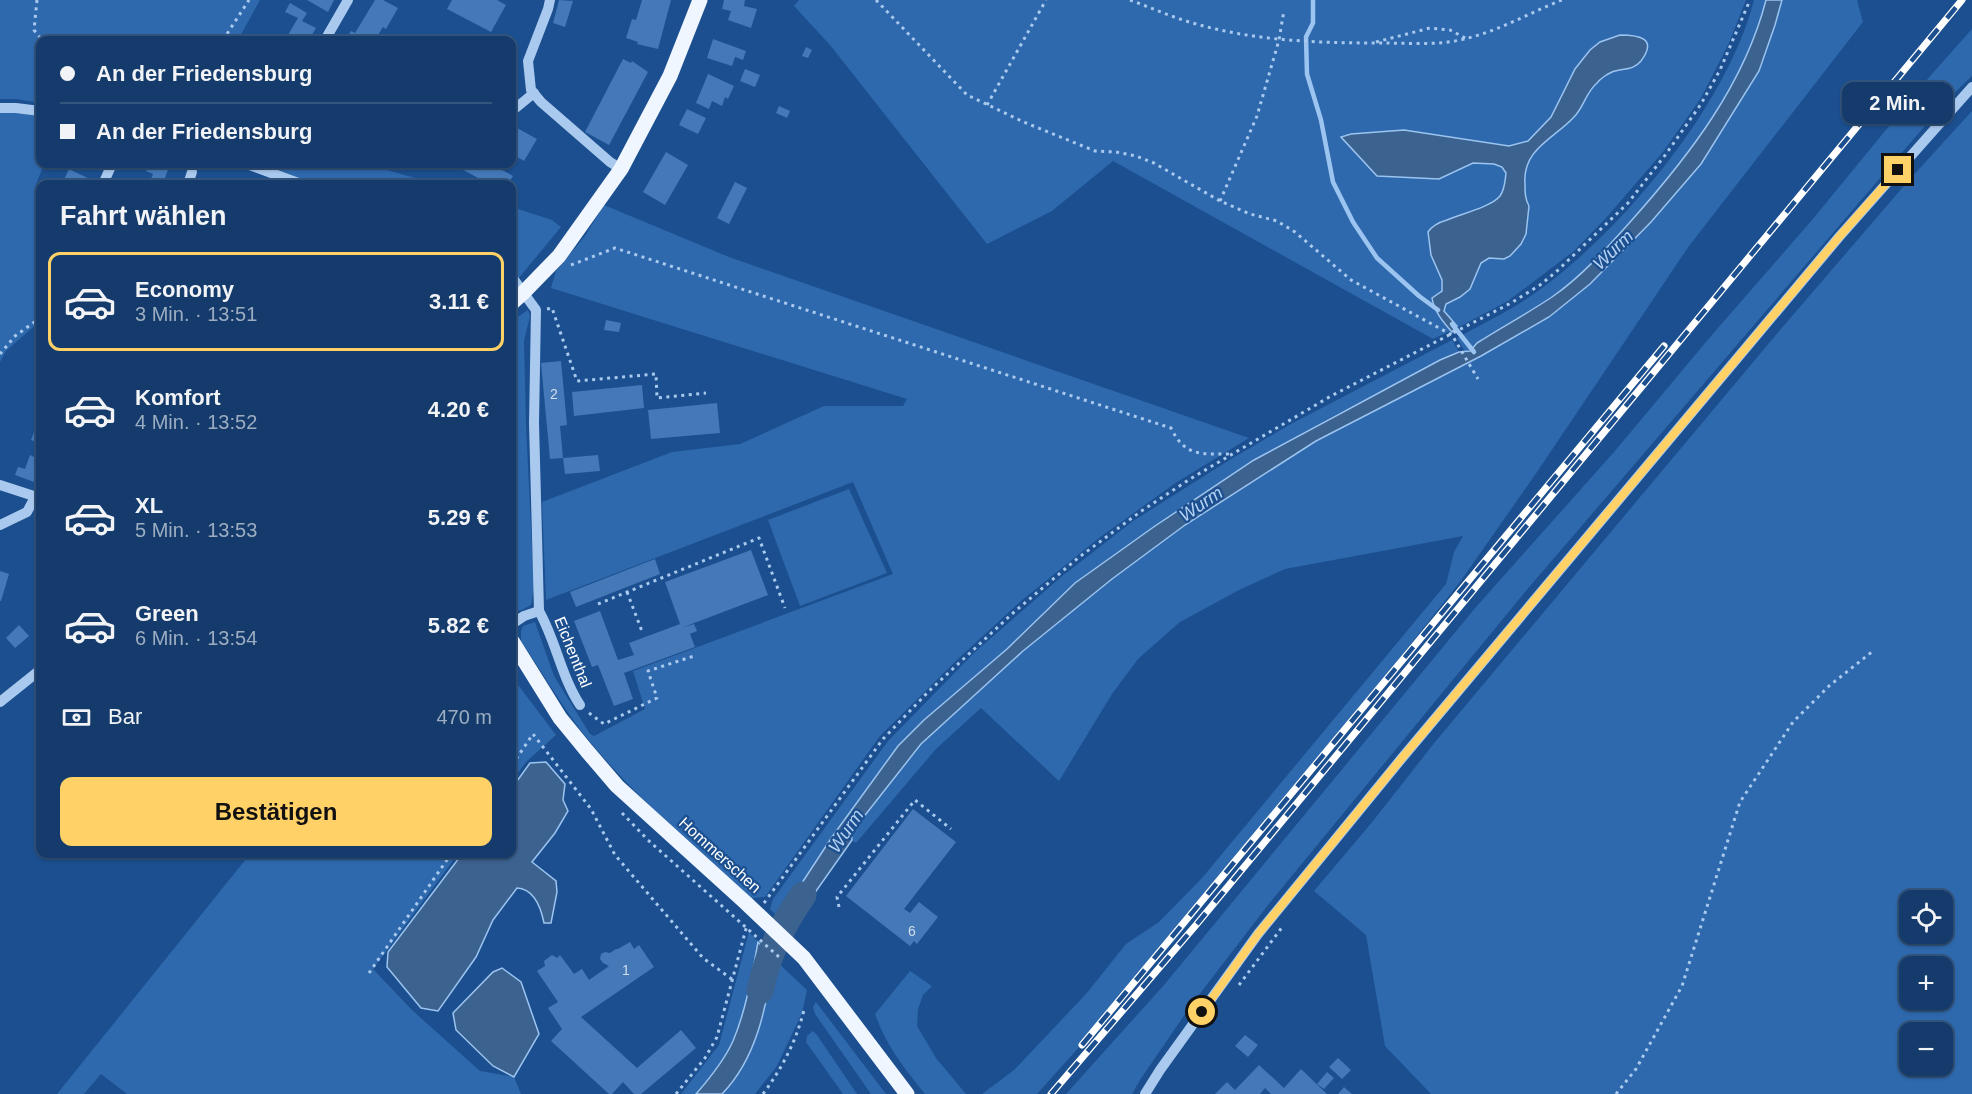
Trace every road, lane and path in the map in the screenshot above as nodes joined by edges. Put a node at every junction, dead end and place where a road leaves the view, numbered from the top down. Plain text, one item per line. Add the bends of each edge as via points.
1 (37, 0) edge
2 (249, 0) edge
3 (348, 0) edge
4 (550, 0) edge
5 (700, 0) edge
6 (876, 0) edge
7 (1046, 0) edge
8 (1130, 0) edge
9 (1562, 0) edge
10 (1750, 0) edge
11 (1284, 10) dead end
12 (39, 36) edge
13 (226, 36) edge
14 (327, 36) edge
15 (1467, 39) junction
16 (1279, 40) junction
17 (1372, 43) junction
18 (1972, 87) edge
19 (534, 93) junction
20 (987, 105) junction
21 (0, 108) edge
22 (516, 108) edge
23 (36, 110) edge
24 (259, 168) edge
25 (621, 170) junction
26 (192, 172) dead end
27 (189, 180) edge
28 (290, 180) edge
29 (1220, 201) junction
30 (566, 268) dead end
31 (517, 298) edge
32 (536, 310) junction
33 (36, 321) edge
34 (1452, 335) junction
35 (0, 354) edge
36 (1478, 379) dead end
37 (705, 393) dead end
38 (1232, 453) junction
39 (0, 485) edge
40 (36, 496) edge
41 (36, 500) edge
42 (0, 525) edge
43 (627, 592) junction
44 (598, 604) dead end
45 (785, 608) dead end
46 (539, 611) junction
47 (516, 621) edge
48 (643, 634) dead end
49 (516, 647) edge
50 (1873, 651) dead end
51 (694, 656) dead end
52 (36, 673) edge
53 (0, 702) edge
54 (580, 705) joint
55 (516, 759) edge
56 (951, 829) dead end
57 (448, 858) edge
58 (839, 906) dead end
59 (756, 912) junction
60 (746, 926) junction
61 (784, 962) dead end
62 (369, 973) dead end
63 (733, 980) junction
64 (804, 1010) dead end
65 (676, 1094) edge
66 (763, 1094) edge
67 (907, 1094) edge
68 (1145, 1094) edge
69 (1616, 1094) edge

1 - 12 path via 34,30
2 - 13 path
3 - 14 street
4 - 19 street via 528,61
5 - 25 main road via 670,76
6 - 20 path via 967,95
7 - 20 path
8 - 16 path via 1218,30
9 - 15 path
10 - 34 path via 1701,104 1628,203 1540,285
11 - 16 path
15 - 17 path
15 - 17 path via 1450,30 1430,28
16 - 17 path
16 - 29 path via 1257,116
18 - 68 street via 1839,237 1402,758 1258,934
19 - 22 street
19 - 25 street
20 - 29 path via 1095,151 1136,156 1154,163
21 - 23 street
24 - 28 street
25 - 31 main road via 559,256
26 - 27 street
29 - 34 path via 1277,221 1351,280
30 - 38 path via 615,248 1171,428 1175,438 1197,454
31 - 32 street
32 - 37 path via 552,308 577,381 656,374 657,399
32 - 46 street, Eichenthal via 534,423
33 - 35 path via 15,336
34 - 36 path
34 - 38 path via 1331,396
38 - 59 path via 1140,512 1078,558 929,691 883,739
39 - 40 street
41 - 42 street via 27,512
43 - 44 path
43 - 45 path via 759,538
43 - 48 path
46 - 47 street, Eichenthal
46 - 54 street, Eichenthal via 569,688
49 - 59 main road, Hommerschen via 560,718 617,786
50 - 69 path via 1792,722 1740,802 1682,986 1636,1069
51 - 54 path via 648,671 657,698 604,724
52 - 53 street
55 - 63 path via 533,734 591,809 615,855 703,958
56 - 58 path via 915,800 837,897
57 - 62 path
59 - 60 path
59 - 67 main road, Hommerschen via 804,958
60 - 61 path
60 - 63 path
63 - 65 path via 717,1036
64 - 66 path via 791,1049

